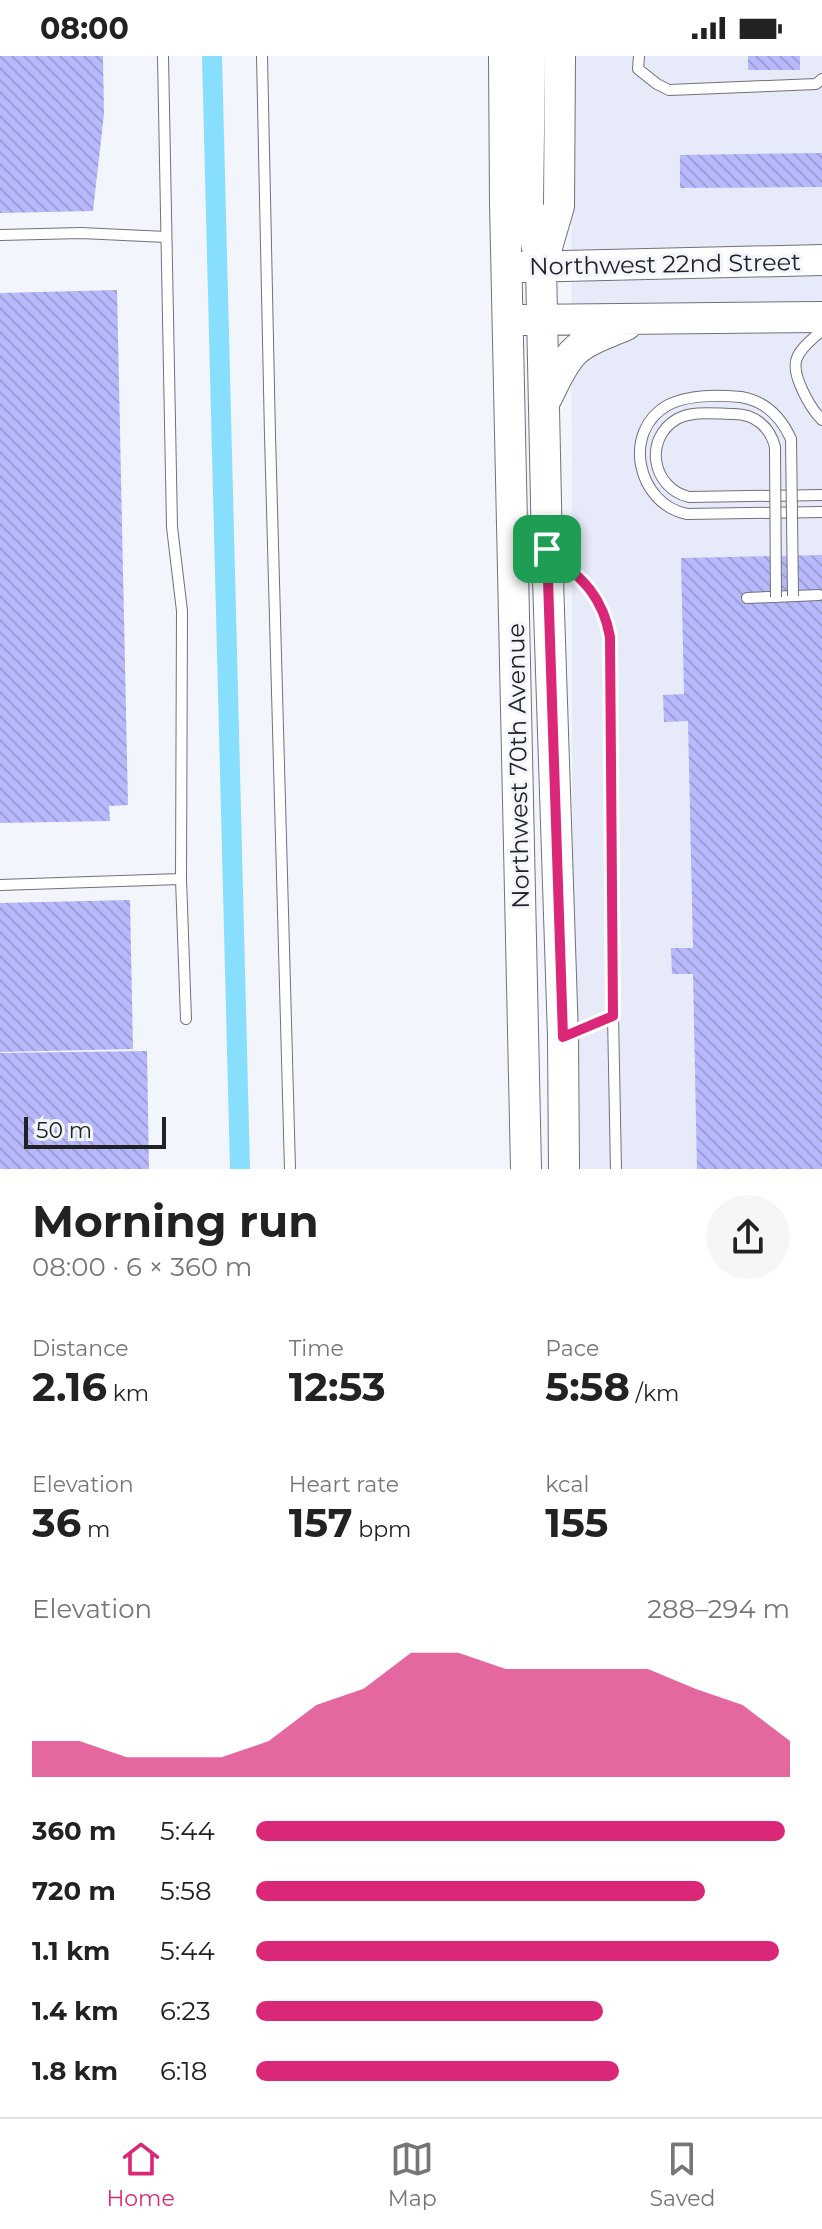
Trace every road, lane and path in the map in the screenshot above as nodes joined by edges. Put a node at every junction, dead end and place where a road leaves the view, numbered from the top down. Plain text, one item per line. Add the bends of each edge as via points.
1 (163, 56) edge
2 (262, 56) edge
3 (504, 56) edge
4 (530, 56) edge
5 (560, 56) edge
6 (639, 56) edge
7 (822, 79) edge
8 (0, 235) edge
9 (166, 237) junction
10 (822, 260) edge
11 (507, 267) junction
12 (541, 267) junction
13 (822, 317) edge
14 (642, 319) junction
15 (543, 320) junction
16 (508, 321) junction
17 (822, 330) edge
18 (544, 403) junction
19 (822, 420) edge
20 (822, 495) edge
21 (822, 512) edge
22 (547, 549) junction
23 (819, 595) dead end
24 (793, 596) junction
25 (776, 597) junction
26 (747, 598) dead end
27 (181, 879) junction
28 (0, 885) edge
29 (613, 1016) junction
30 (186, 1019) dead end
31 (563, 1037) junction
32 (290, 1169) edge
33 (526, 1169) edge
34 (564, 1169) edge
35 (616, 1169) edge

1 - 9 lane
2 - 32 lane
3 - 11 main road, Northwest 70th Avenue
4 - 12 main road via 528,205
5 - 12 main road via 559,206
6 - 7 lane via 638,69 669,90 816,84
8 - 9 lane
9 - 27 lane via 172,527 182,611
10 - 12 main road, Northwest 22nd Street
11 - 12 main road, Northwest 22nd Street
11 - 16 main road, Northwest 70th Avenue
12 - 15 main road, Northwest 70th Avenue
13 - 14 main road
14 - 15 main road
14 - 18 main road via 577,349
15 - 16 main road
15 - 18 main road, Northwest 70th Avenue
16 - 33 main road, Northwest 70th Avenue
17 - 19 lane via 795,367 801,388
18 - 22 main road, Northwest 70th Avenue
20 - 25 lane, bridge via 791,495 775,496 697,497 683,495 658,470 659,439 674,421 695,414 745,415 770,434 776,454 776,470 776,486 776,502
21 - 24 lane, bridge via 806,512 791,513 698,514 678,512 660,500 642,473 643,435 661,410 687,399 748,398 779,418 792,447 792,501 793,517
22 - 29 lane via 592,590 610,637
22 - 31 main road, Northwest 70th Avenue
23 - 24 lane
24 - 25 lane
25 - 26 lane
27 - 28 lane
27 - 30 lane
29 - 31 lane
29 - 35 lane
31 - 34 main road, Northwest 70th Avenue

